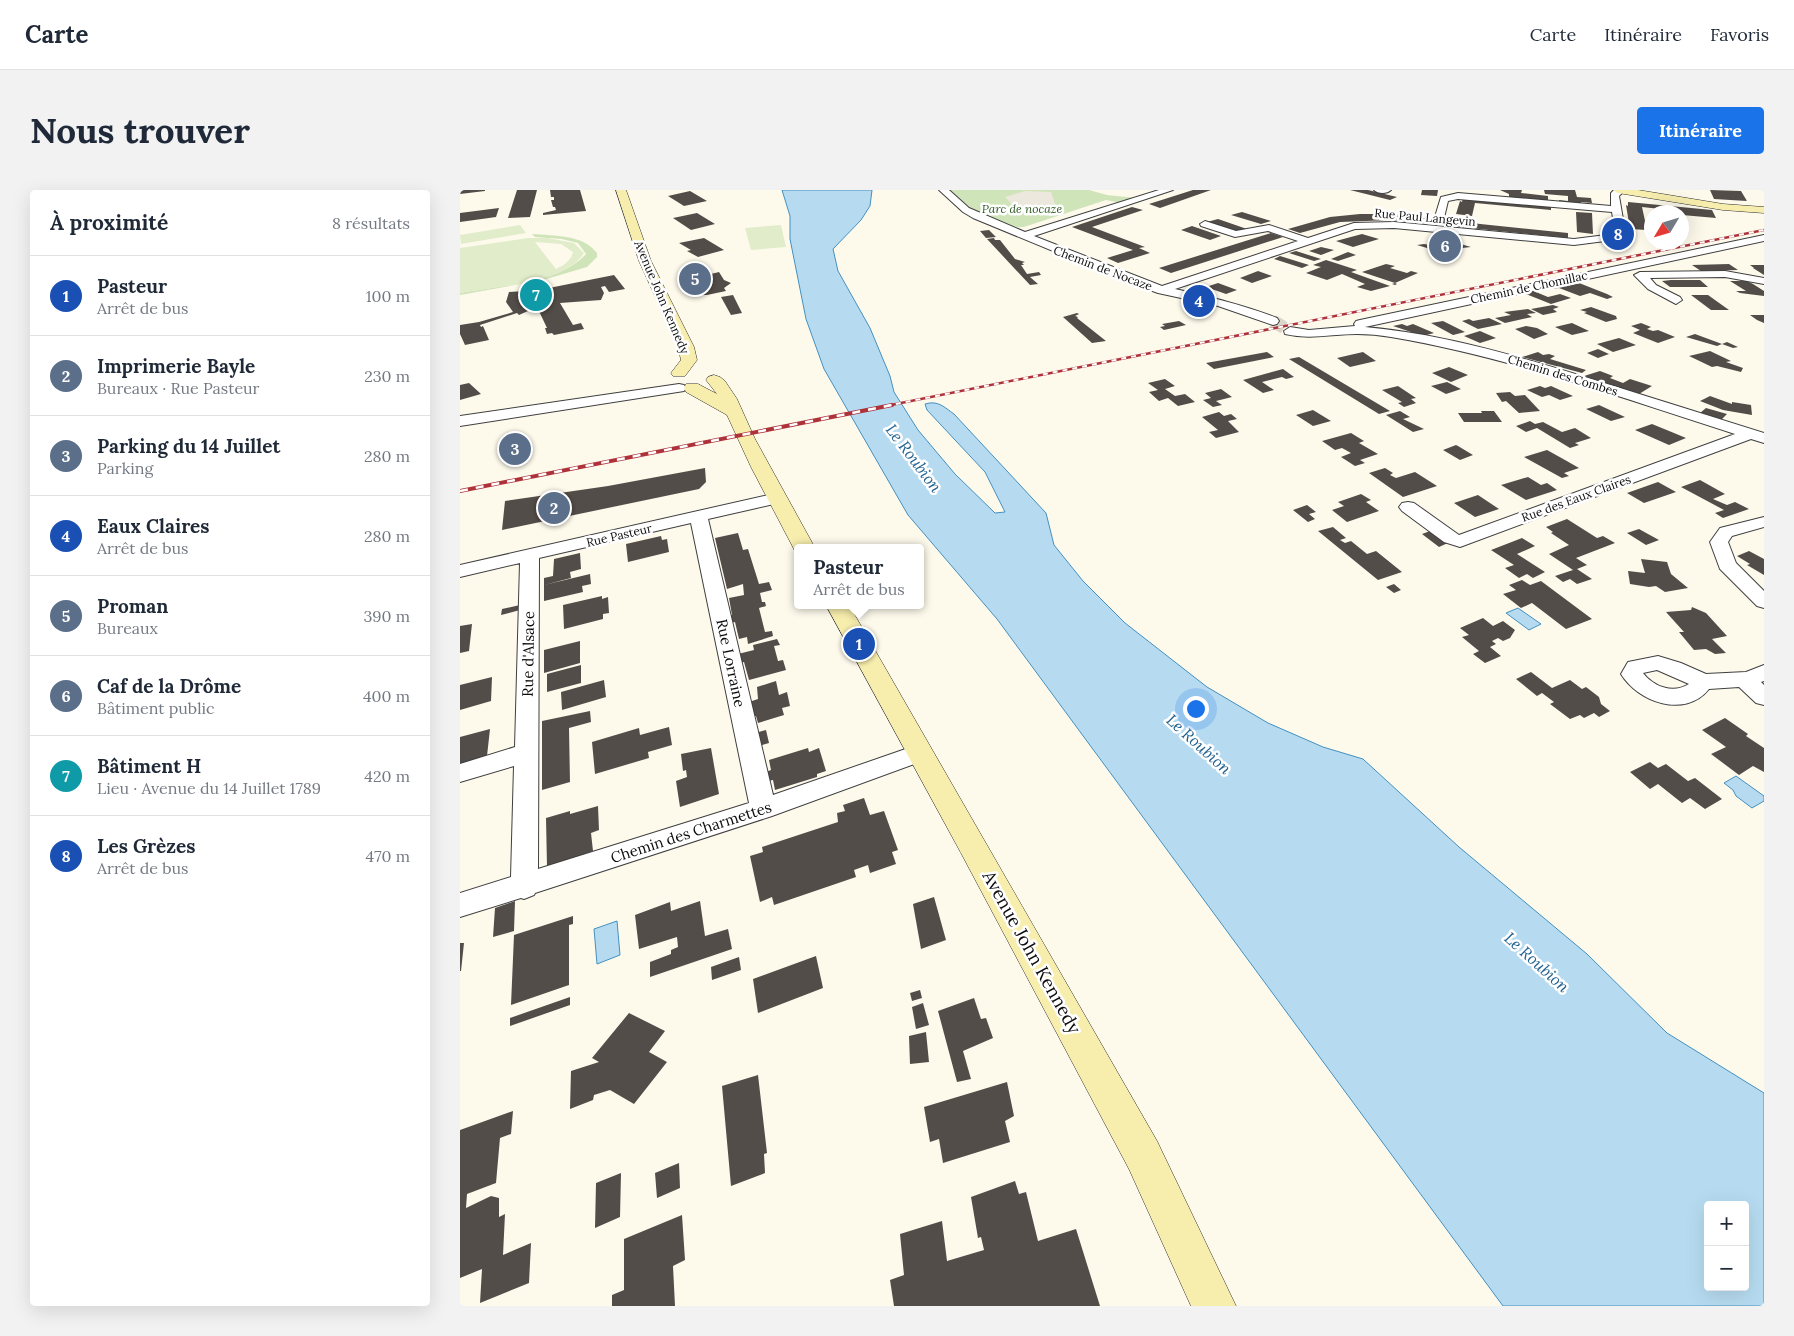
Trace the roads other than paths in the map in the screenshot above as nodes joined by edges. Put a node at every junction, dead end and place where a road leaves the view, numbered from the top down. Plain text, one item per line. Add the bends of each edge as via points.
1 (621, 190) edge
2 (944, 190) edge
3 (1168, 190) edge
4 (1379, 190) edge
5 (1386, 190) edge
6 (1619, 190) edge
7 (1618, 210) junction
8 (1763, 210) edge
9 (1281, 221) dead end
10 (1205, 224) dead end
11 (1438, 225) junction
12 (1269, 228) junction
13 (1023, 236) junction
14 (1764, 238) edge
15 (1307, 241) junction
16 (1731, 245) junction
17 (1754, 252) dead end
18 (1611, 270) junction
19 (1640, 275) junction
20 (1764, 281) edge
21 (1162, 290) junction
22 (676, 294) dead end
23 (1676, 300) dead end
24 (1273, 321) tunnel mouth
25 (692, 326) dead end
26 (1357, 330) junction
27 (1294, 333) tunnel mouth
28 (681, 381) junction
29 (733, 413) junction
30 (460, 421) edge
31 (1757, 436) edge
32 (777, 498) junction
33 (1408, 508) dead end
34 (699, 517) junction
35 (1764, 522) edge
36 (802, 544) edge
37 (530, 555) junction
38 (460, 571) edge
39 (1764, 602) edge
40 (839, 609) edge
41 (1764, 672) edge
42 (1743, 679) junction
43 (1703, 682) dead end
44 (1764, 697) edge
45 (526, 753) junction
46 (920, 753) junction
47 (460, 773) edge
48 (763, 809) junction
49 (524, 886) junction
50 (460, 906) edge
51 (1214, 1306) edge

1 - 28 main road, Avenue John Kennedy via 645,261 686,347 689,360
2 - 13 street, Chemin de Nocaze via 966,210
3 - 13 street
4 - 5 street
6 - 7 street, Rue Paul Langevin via 1614,195
6 - 8 main road via 1723,207
7 - 11 street via 1452,196 1444,198
7 - 11 street, Rue Paul Langevin via 1618,234 1586,242
9 - 12 street
10 - 12 street via 1235,234
11 - 15 street, Rue Paul Langevin via 1354,226
12 - 15 street
13 - 21 street, Chemin de Nocaze
14 - 16 street, Chemin de Chomillac
15 - 21 street, Rue Paul Langevin
16 - 17 street
16 - 18 street, Chemin de Chomillac
18 - 19 street
18 - 26 street, Chemin de Chomillac via 1367,321 1356,326
19 - 20 street via 1725,274
19 - 23 street via 1657,290
21 - 24 street, Chemin de Nocaze via 1221,303
22 - 25 main road, Avenue John Kennedy
26 - 27 street, Chemin de Chomillac
26 - 31 street, Chemin des Combes via 1390,332 1524,362
28 - 29 main road
28 - 29 main road via 707,384 714,380 728,397
28 - 30 street
29 - 32 main road
31 - 33 street, Rue des Eaux Claires via 1460,541 1450,538
32 - 34 street, Rue Pasteur
32 - 36 main road
34 - 37 street, Rue Pasteur
34 - 48 street, Rue Lorraine
35 - 39 street via 1726,532 1719,542 1727,565
37 - 38 street, Rue Pasteur
37 - 45 street, Rue d'Alsace
40 - 46 main road, Avenue John Kennedy
41 - 42 street
42 - 43 street
42 - 44 street
45 - 47 street
45 - 49 street, Rue d'Alsace
46 - 48 street, Chemin des Charmettes
46 - 51 main road, Avenue John Kennedy via 1143,1155
48 - 49 street, Chemin des Charmettes
49 - 50 street, Chemin des Charmettes

